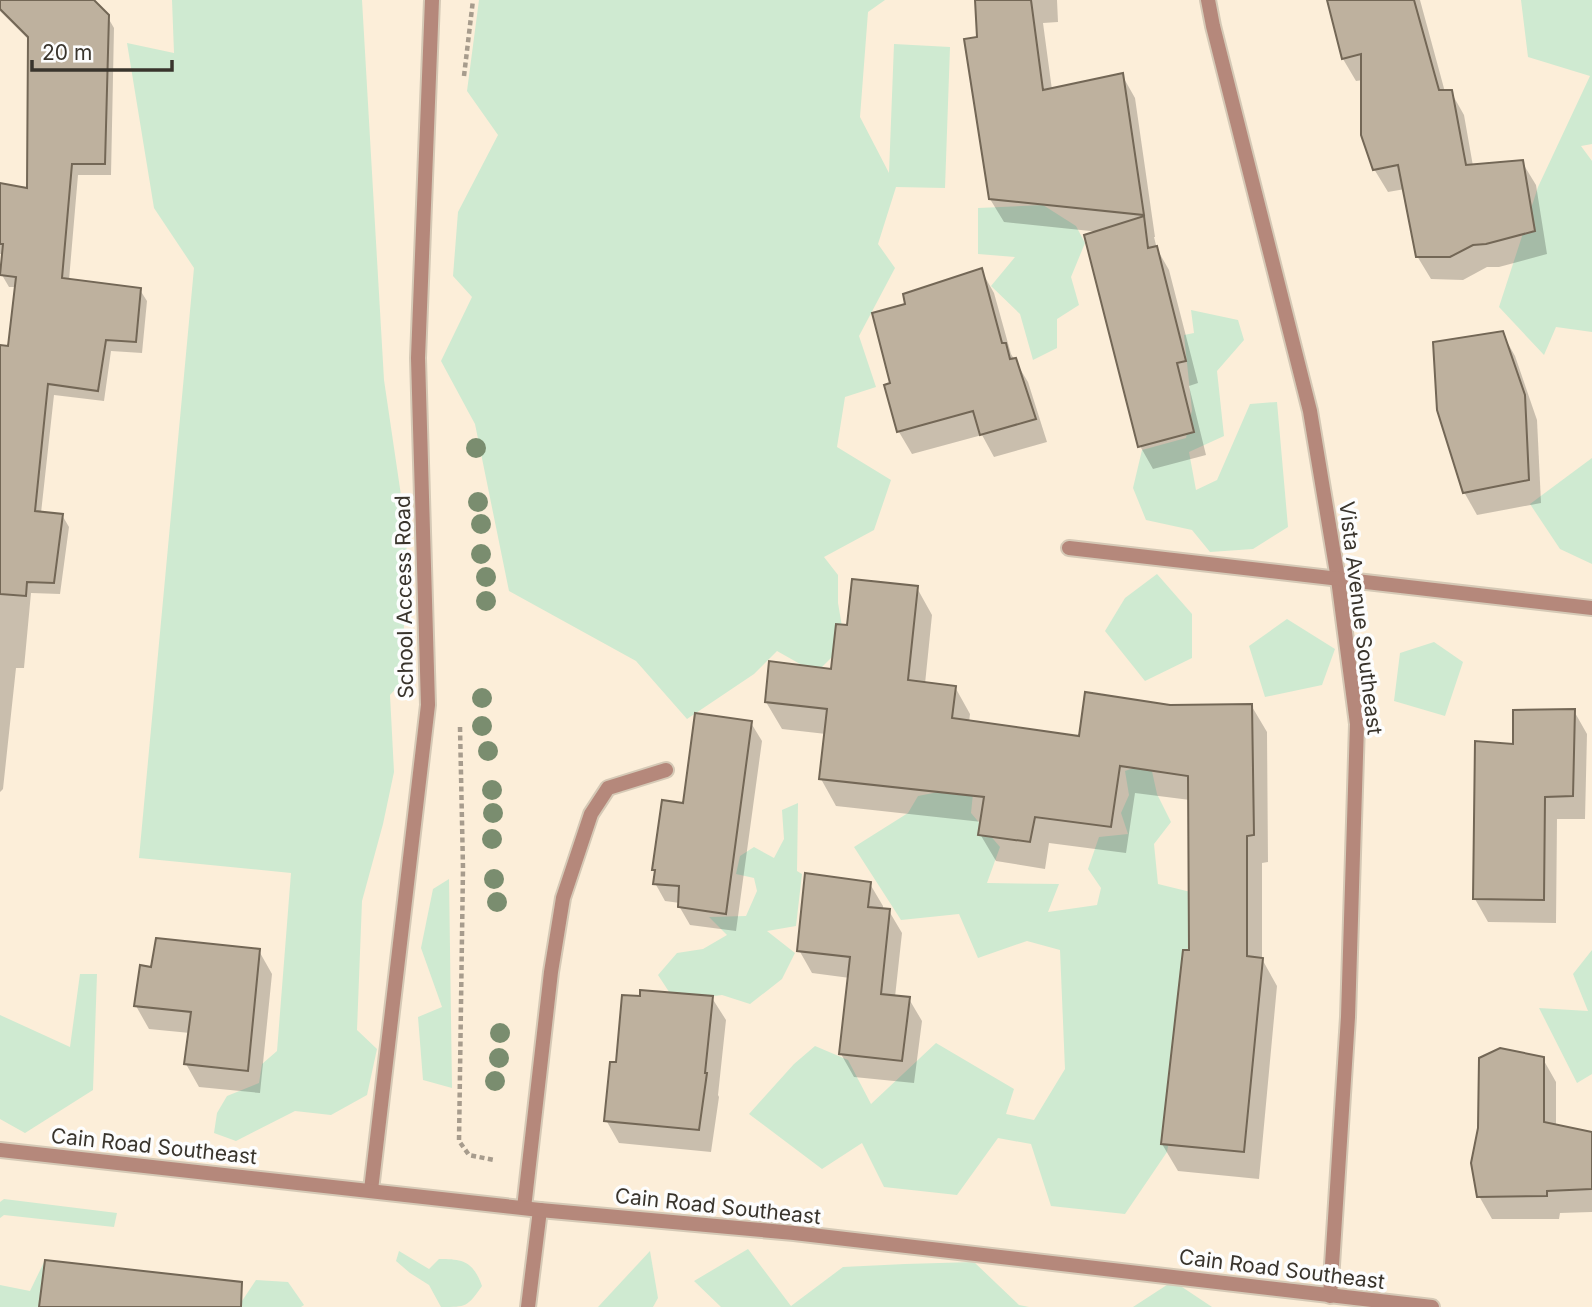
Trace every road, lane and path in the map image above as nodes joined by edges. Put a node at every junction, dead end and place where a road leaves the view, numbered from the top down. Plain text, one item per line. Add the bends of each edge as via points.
1 (432, 0) edge
2 (1208, 0) edge
3 (1069, 548) dead end
4 (1338, 579) junction
5 (1592, 608) edge
6 (666, 770) dead end
7 (0, 1150) edge
8 (371, 1190) junction
9 (524, 1208) junction
10 (540, 1210) junction
11 (1330, 1296) junction
12 (528, 1307) edge
13 (1432, 1307) edge

1 - 8 street, School Access Road via 418,358 428,705
2 - 4 street, Vista Avenue Southeast via 1310,411
3 - 4 street
4 - 5 street
4 - 11 street, Vista Avenue Southeast via 1357,724 1348,1017
6 - 9 street via 608,788 591,814 563,898
7 - 8 street, Cain Road Southeast
8 - 9 street, Cain Road Southeast
9 - 10 street, Cain Road Southeast
10 - 11 street, Cain Road Southeast via 794,1233
10 - 12 street
11 - 13 street, Cain Road Southeast

